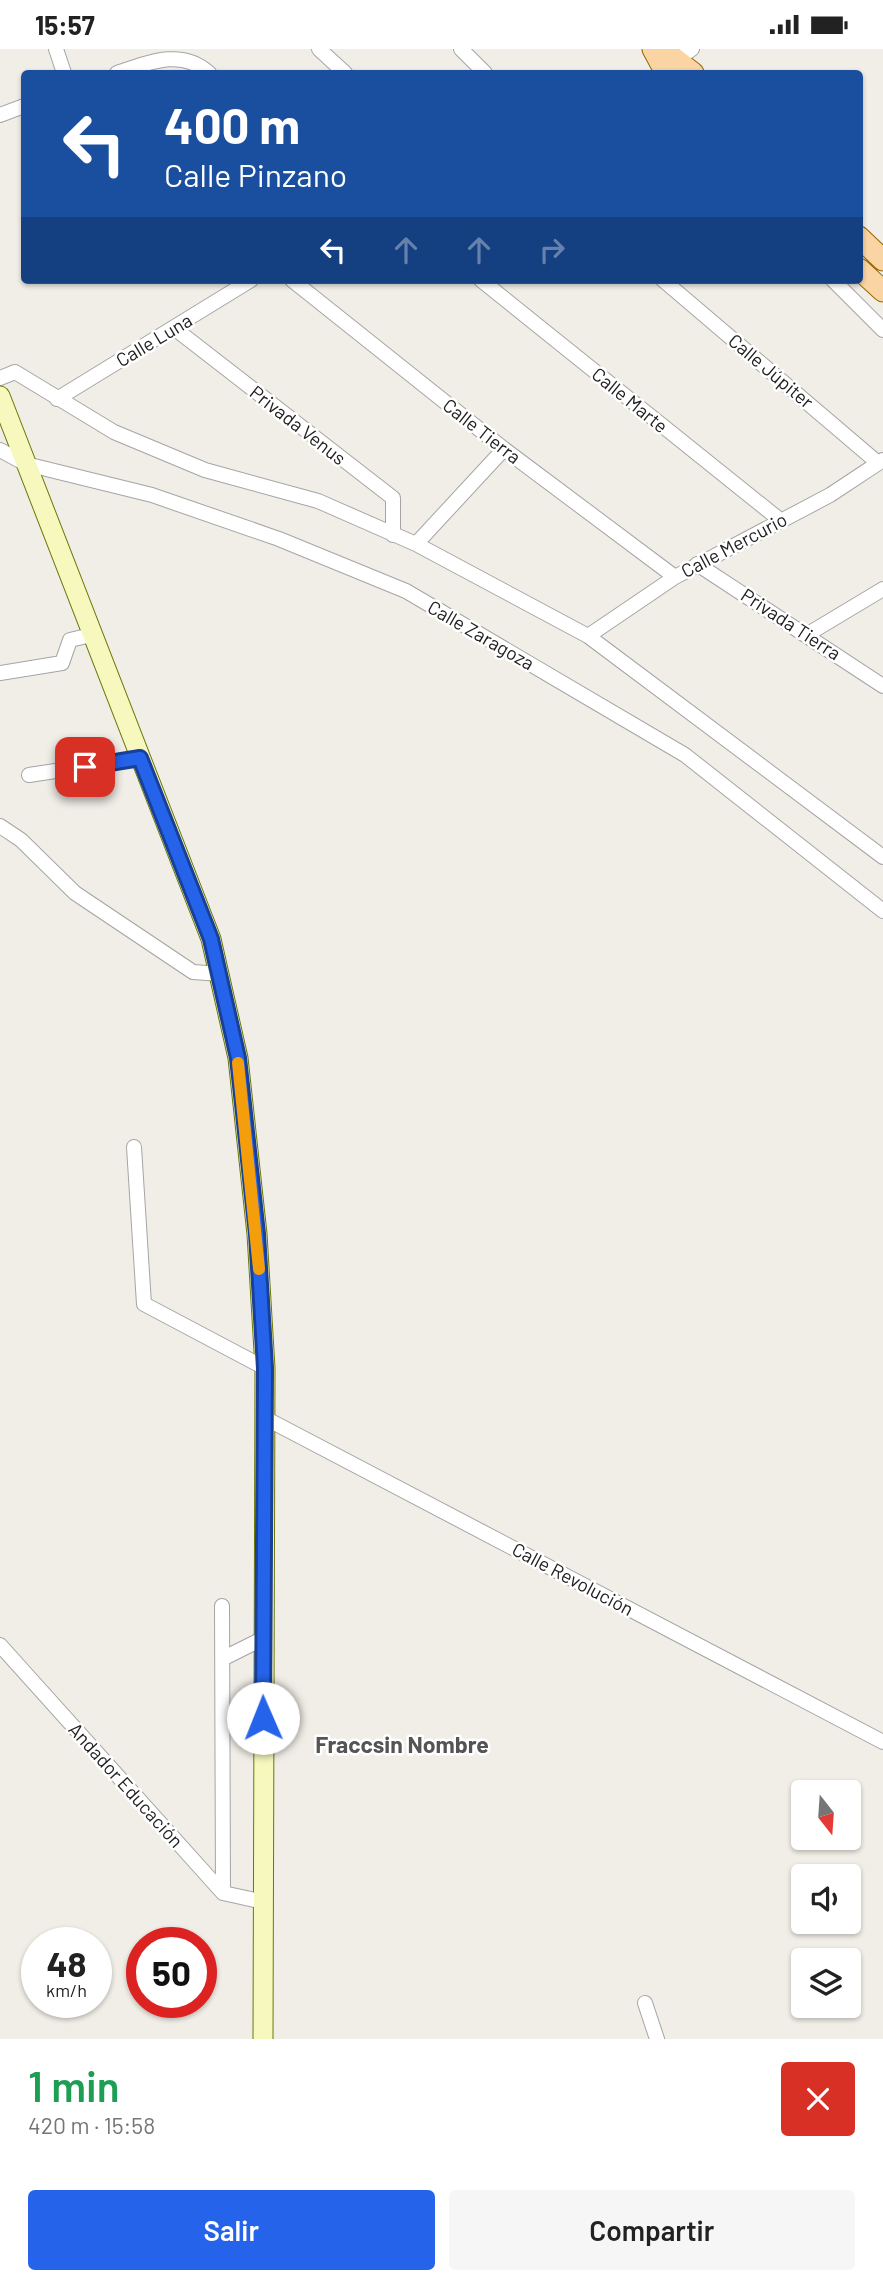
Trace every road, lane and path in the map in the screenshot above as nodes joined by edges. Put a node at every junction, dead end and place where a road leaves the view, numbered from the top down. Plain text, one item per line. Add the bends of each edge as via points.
1 (56, 49) edge
2 (319, 49) edge
3 (461, 49) edge
4 (653, 49) edge
5 (188, 51) edge
6 (676, 62) edge
7 (63, 70) edge
8 (125, 70) edge
9 (207, 70) edge
10 (342, 70) edge
11 (482, 70) edge
12 (21, 107) edge
13 (0, 115) edge
14 (863, 241) edge
15 (883, 260) edge
16 (863, 273) edge
17 (245, 284) edge
18 (297, 284) edge
19 (486, 284) edge
20 (668, 284) edge
21 (837, 284) edge
22 (883, 291) edge
23 (174, 328) junction
24 (883, 330) edge
25 (0, 378) edge
26 (0, 396) edge
27 (57, 399) junction
28 (504, 449) junction
29 (0, 450) edge
30 (881, 461) edge
31 (26, 464) junction
32 (780, 520) junction
33 (393, 535) junction
34 (416, 544) junction
35 (697, 564) junction
36 (675, 576) junction
37 (883, 589) edge
38 (808, 634) junction
39 (91, 635) junction
40 (588, 636) junction
41 (0, 673) edge
42 (883, 687) edge
43 (140, 758) junction
44 (29, 775) dead end
45 (0, 826) edge
46 (883, 857) edge
47 (883, 911) edge
48 (220, 974) junction
49 (134, 1147) dead end
50 (265, 1368) junction
51 (263, 1417) junction
52 (222, 1606) dead end
53 (262, 1639) junction
54 (0, 1645) edge
55 (225, 1658) junction
56 (883, 1741) edge
57 (223, 1893) junction
58 (264, 1902) junction
59 (645, 2003) dead end
60 (263, 2039) edge
61 (657, 2039) edge

1 - 7 street
2 - 10 street
3 - 11 street
4 - 6 main road
5 - 8 street
5 - 9 street
12 - 13 street
14 - 15 main road
16 - 22 main road
17 - 23 street, Calle Luna
18 - 28 street, Calle Tierra
19 - 32 street, Calle Marte
20 - 30 street, Calle Júpiter
21 - 24 street
23 - 27 street, Calle Luna
23 - 33 street, Privada Venus via 393,498
25 - 27 street via 15,372
26 - 31 main road
27 - 33 street via 114,432 205,470 318,501
28 - 34 street
28 - 36 street, Calle Tierra
29 - 31 street, Calle Zaragoza
30 - 32 street, Calle Mercurio via 830,495
31 - 39 main road
31 - 47 street, Calle Zaragoza via 152,495 279,539 406,591 685,755
32 - 35 street, Calle Mercurio
33 - 34 street
34 - 40 street
35 - 36 street, Calle Mercurio
35 - 38 street, Privada Tierra
36 - 40 street, Calle Mercurio
37 - 38 street
38 - 42 street, Privada Tierra
39 - 41 street via 70,641 62,663
39 - 43 main road
40 - 46 street
43 - 44 street
43 - 48 main road via 211,939
45 - 48 street via 21,840 75,893 193,972
48 - 50 main road via 238,1058 257,1234
49 - 50 street via 144,1304
50 - 51 main road
51 - 53 main road
51 - 56 street, Calle Revolución
52 - 55 street
53 - 55 street
53 - 58 main road
54 - 57 street, Andador Educación
55 - 57 street
57 - 58 street
58 - 60 main road
59 - 61 street

